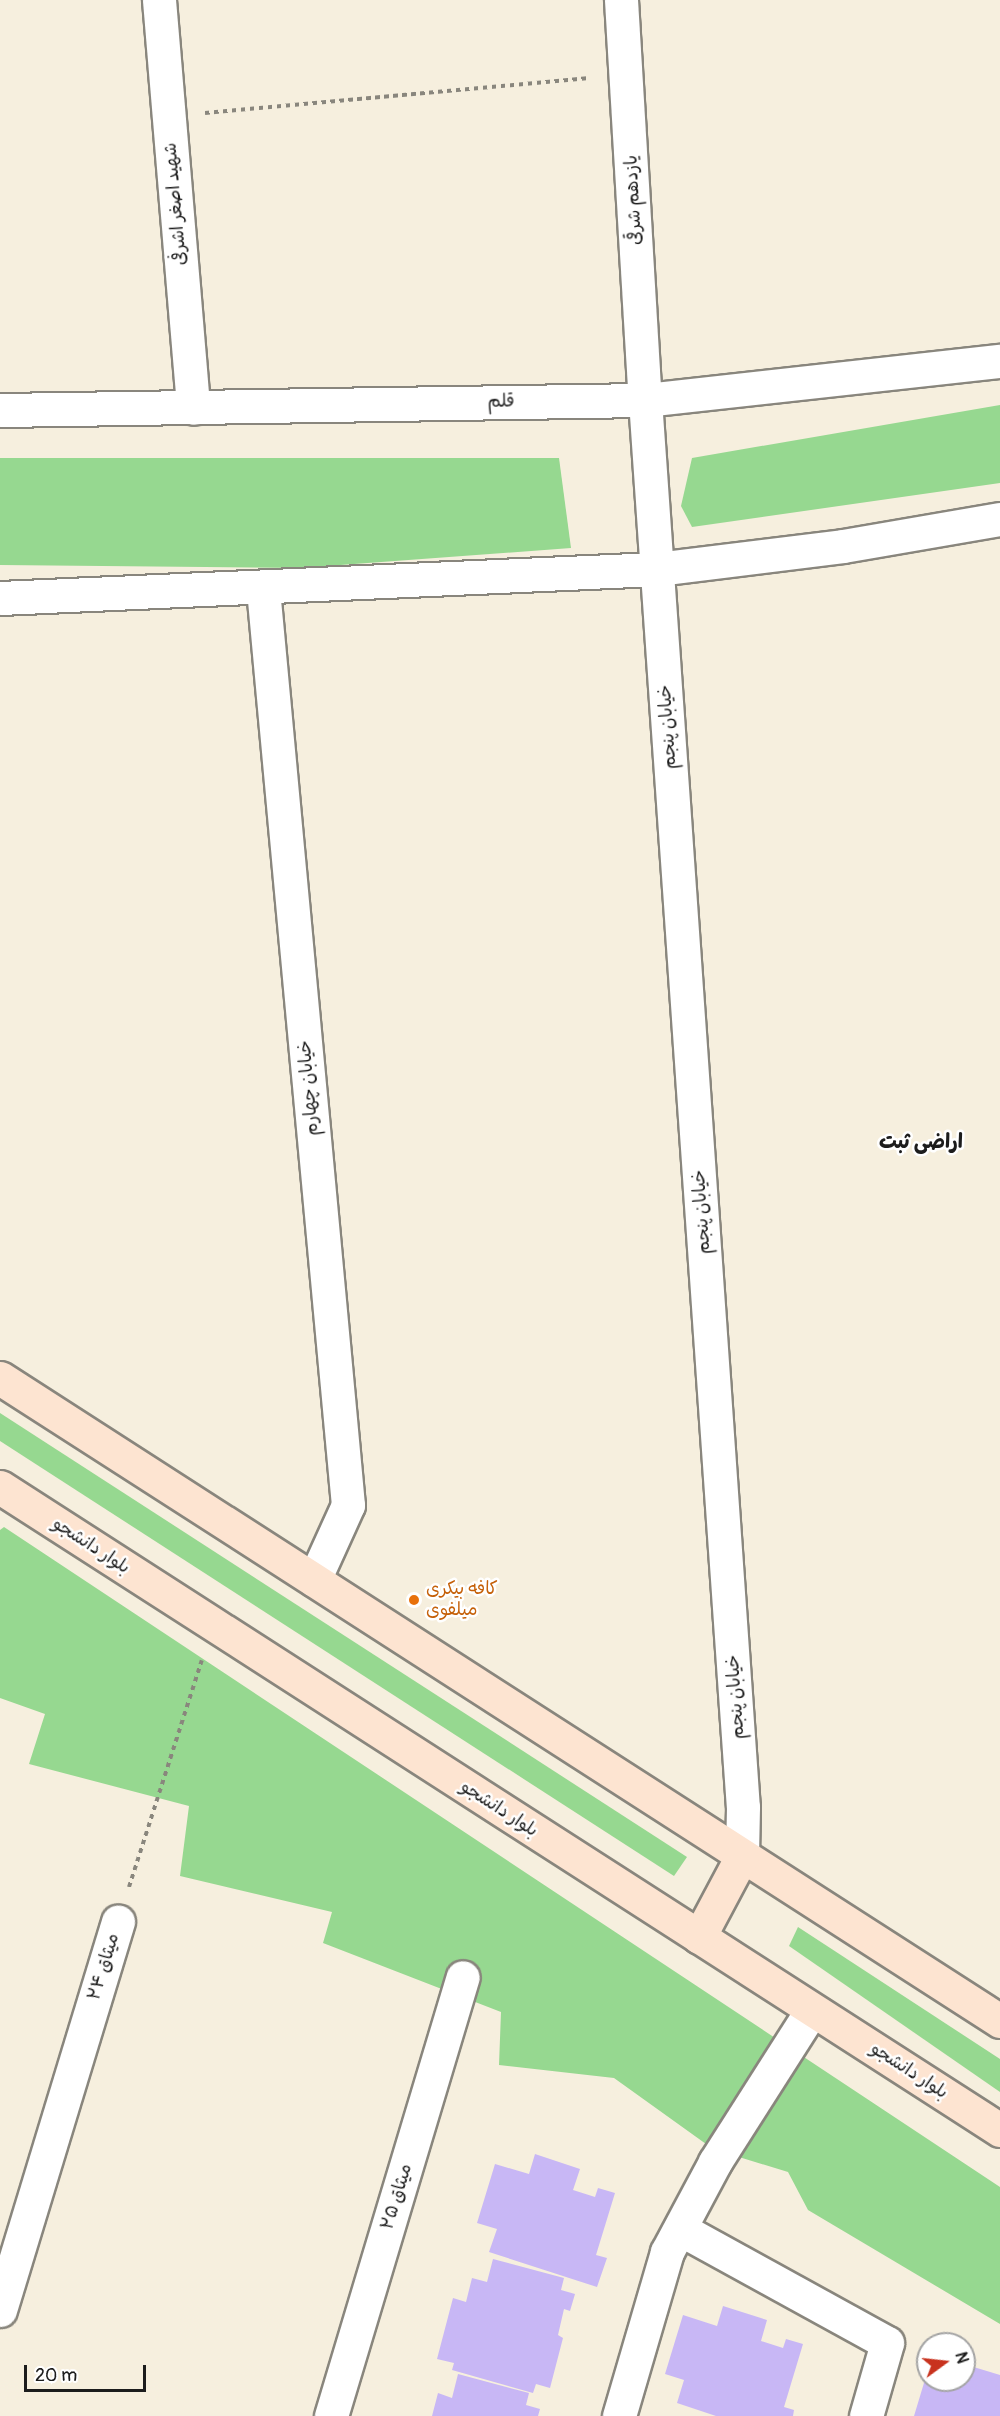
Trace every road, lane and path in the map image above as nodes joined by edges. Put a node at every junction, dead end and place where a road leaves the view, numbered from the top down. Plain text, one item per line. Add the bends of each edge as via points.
1 (159, 0) edge
2 (621, 0) edge
3 (628, 75) junction
4 (169, 117) junction
5 (1000, 361) edge
6 (645, 400) junction
7 (193, 408) junction
8 (0, 410) edge
9 (1000, 519) edge
10 (657, 569) junction
11 (263, 589) junction
12 (0, 598) edge
13 (0, 1378) edge
14 (0, 1487) edge
15 (314, 1580) junction
16 (213, 1626) junction
17 (742, 1856) junction
18 (118, 1922) joint
19 (699, 1937) junction
20 (463, 1977) dead end
21 (812, 2010) junction
22 (1000, 2021) edge
23 (1000, 2130) edge
24 (680, 2229) junction
25 (0, 2310) edge
26 (331, 2416) edge
27 (619, 2416) edge
28 (866, 2416) edge

1 - 4 street, شهید اصغر اشرفی
2 - 3 street, یازدهم شرقی
3 - 4 path
3 - 6 street, یازدهم شرقی
4 - 7 street, شهید اصغر اشرفی
5 - 6 street, قلم
6 - 7 street, قلم
6 - 10 street, یازدهم شرقی
7 - 8 street, قلم
9 - 10 street via 843,546
10 - 11 street via 435,577
10 - 17 street, خیابان پنجم via 742,1795
11 - 12 street
11 - 15 street, خیابان چهارم via 348,1505
13 - 15 main road
14 - 16 main road, بلوار دانشجو
15 - 17 main road
16 - 18 path, میثاق ۲۴
16 - 19 main road, بلوار دانشجو
17 - 19 main road
17 - 22 main road
18 - 25 street, میثاق ۲۴
19 - 21 main road, بلوار دانشجو
20 - 26 street, میثاق ۲۵
21 - 23 main road, بلوار دانشجو
21 - 24 street via 716,2162
24 - 27 street via 667,2252
24 - 28 street via 887,2343

